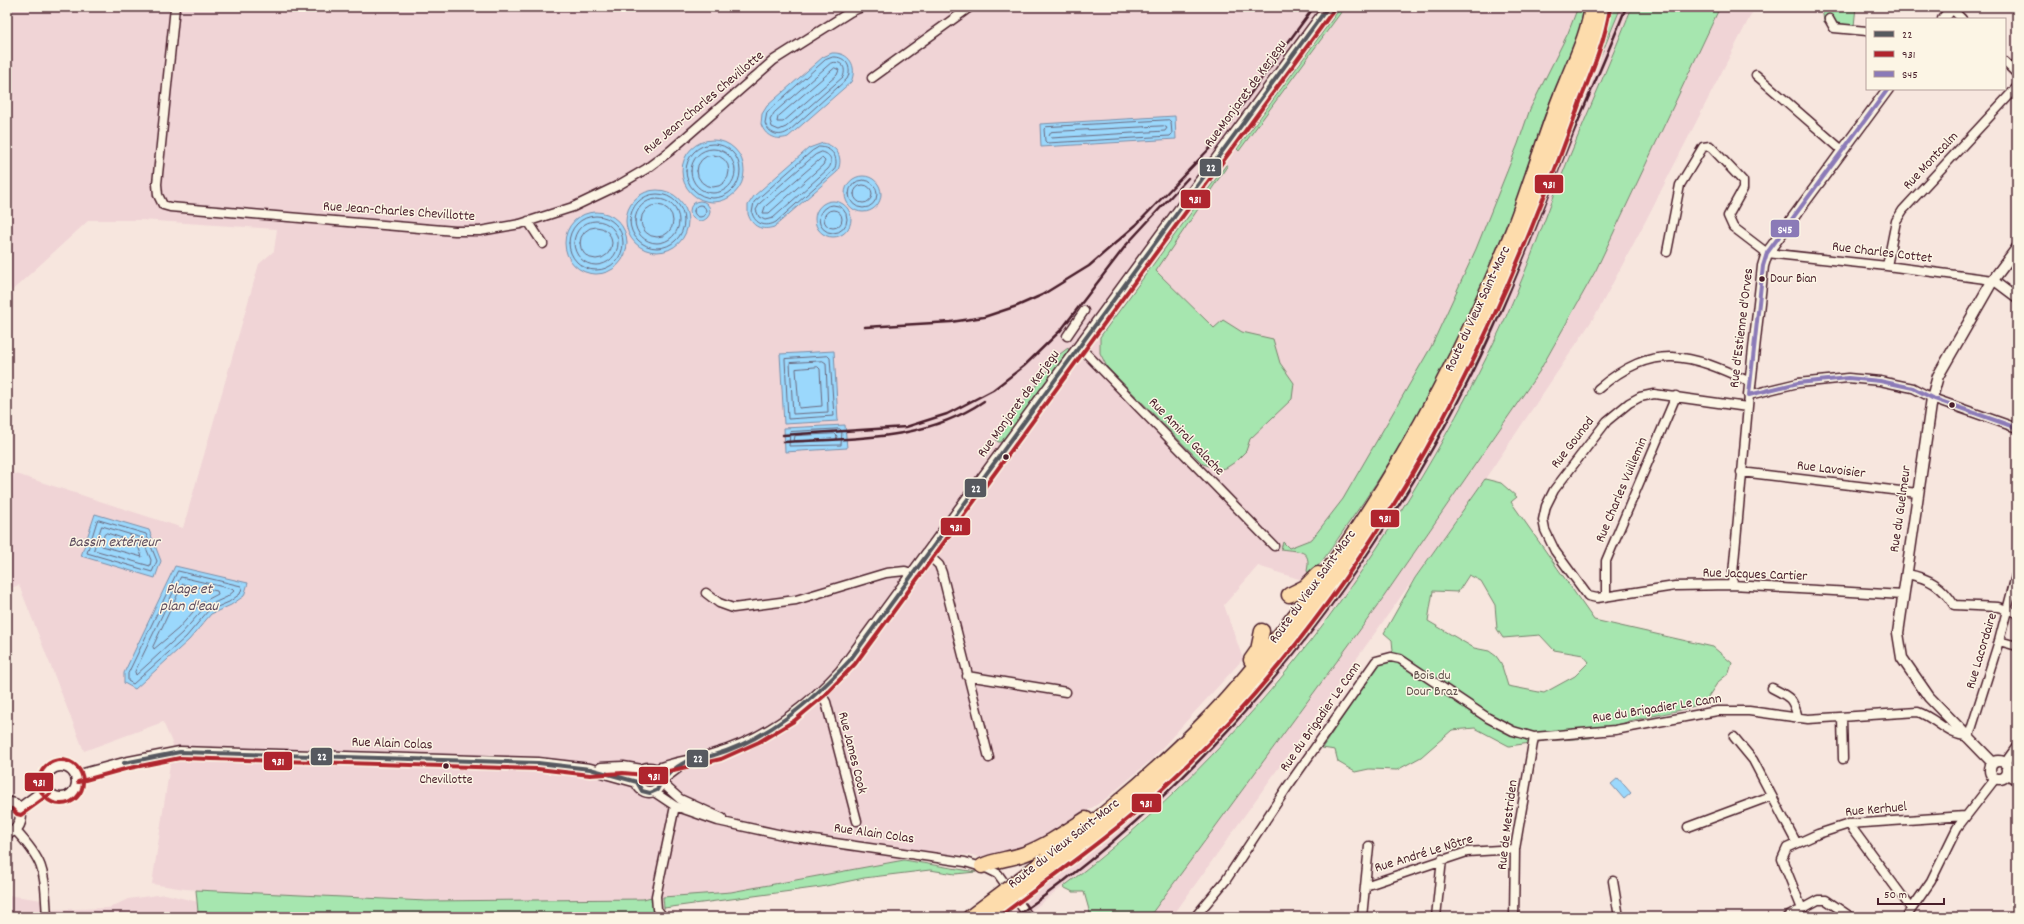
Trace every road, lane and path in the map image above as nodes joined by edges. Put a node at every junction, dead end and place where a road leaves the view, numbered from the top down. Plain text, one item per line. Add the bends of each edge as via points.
1 (175, 7) edge
2 (862, 7) edge
3 (970, 7) edge
4 (1328, 7) edge
5 (1592, 7) edge
6 (1604, 7) edge
7 (1952, 8) edge
8 (849, 10) edge
9 (1944, 18) edge
10 (1961, 18) edge
11 (1829, 19) dead end
12 (1866, 31) edge
13 (2006, 63) edge
14 (2017, 74) edge
15 (1756, 75) dead end
16 (872, 78) dead end
17 (2017, 87) edge
18 (1887, 90) edge
19 (1842, 150) junction
20 (528, 221) junction
21 (543, 244) dead end
22 (2017, 248) edge
23 (1667, 252) dead end
24 (1767, 253) junction
25 (1887, 266) junction
26 (1994, 280) junction
27 (2017, 298) edge
28 (1084, 311) dead end
29 (1067, 336) dead end
30 (1079, 346) junction
31 (1750, 382) junction
32 (1598, 389) dead end
33 (1749, 395) junction
34 (1676, 396) junction
35 (1932, 398) junction
36 (1747, 407) junction
37 (2017, 428) edge
38 (1741, 472) junction
39 (1917, 493) junction
40 (1274, 546) dead end
41 (1340, 553) junction
42 (927, 554) junction
43 (2017, 572) edge
44 (913, 574) junction
45 (1907, 574) junction
46 (1732, 586) junction
47 (706, 593) dead end
48 (1288, 594) dead end
49 (1903, 595) junction
50 (1606, 596) junction
51 (2007, 610) junction
52 (2017, 613) edge
53 (1262, 631) dead end
54 (1999, 641) junction
55 (2017, 646) edge
56 (968, 676) junction
57 (1772, 688) dead end
58 (820, 692) junction
59 (1066, 692) dead end
60 (1798, 718) junction
61 (1842, 718) junction
62 (1969, 736) junction
63 (1534, 737) junction
64 (1734, 737) dead end
65 (2017, 746) edge
66 (1174, 752) junction
67 (989, 758) dead end
68 (1843, 759) dead end
69 (687, 761) junction
70 (1994, 762) junction
71 (2005, 763) junction
72 (590, 769) junction
73 (642, 770) junction
74 (656, 770) junction
75 (76, 776) junction
76 (2013, 776) edge
77 (1995, 779) junction
78 (661, 781) junction
79 (637, 782) junction
80 (46, 789) junction
81 (654, 792) junction
82 (1771, 796) junction
83 (7, 802) edge
84 (675, 806) junction
85 (19, 809) junction
86 (1966, 816) junction
87 (856, 822) dead end
88 (735, 824) junction
89 (1849, 824) junction
90 (1688, 827) dead end
91 (11, 831) edge
92 (1796, 842) junction
93 (1369, 846) dead end
94 (1515, 849) junction
95 (1442, 860) junction
96 (982, 866) junction
97 (1613, 881) dead end
98 (1365, 886) junction
99 (1011, 890) junction
100 (1912, 908) junction
101 (1802, 909) junction
102 (47, 917) edge
103 (664, 917) edge
104 (970, 917) edge
105 (989, 917) edge
106 (1029, 917) edge
107 (1195, 917) edge
108 (1362, 917) edge
109 (1436, 917) edge
110 (1514, 917) edge
111 (1619, 917) edge
112 (1787, 917) edge
113 (1851, 917) edge
114 (1906, 917) edge

1 - 20 street, Rue Jean-Charles Chevillotte via 157,184 158,195 163,205 455,231 480,231
2 - 8 street, Rue Jean-Charles Chevillotte
3 - 16 street
4 - 30 street, Rue Monjaret de Kerjegu
5 - 41 highway, Route du Vieux Saint-Marc via 1586,32 1514,227 1460,350 1405,452
6 - 99 highway, Route du Vieux Saint-Marc via 1598,39 1522,236 1477,341 1416,456 1355,553 1298,632 1206,738 1107,828
7 - 9 street
7 - 10 street
8 - 20 street, Rue Jean-Charles Chevillotte via 774,60 646,169 573,207
11 - 12 street via 1834,28
13 - 14 street
15 - 19 street
17 - 25 street, Rue Montcalm via 1903,210 1896,221
18 - 19 street, Rue d'Estienne d'Orves
19 - 24 street, Rue d'Estienne d'Orves
20 - 21 street
22 - 26 street, Rue du Guelmeur
23 - 24 street via 1680,184 1703,147 1710,146 1743,181 1744,189 1728,216 1733,228
24 - 25 street, Rue Charles Cottet
24 - 31 street, Rue d'Estienne d'Orves via 1763,266
25 - 26 street, Rue Charles Cottet
26 - 27 street
26 - 35 street, Rue du Guelmeur via 1938,376
28 - 29 street
30 - 40 street, Rue Amiral Galache
30 - 42 street, Rue Monjaret de Kerjegu
31 - 32 street via 1703,362 1683,357 1661,357 1632,366 1613,376
31 - 33 street, Rue d'Estienne d'Orves
33 - 35 street via 1798,383 1848,378 1913,388
33 - 36 street, Rue d'Estienne d'Orves
34 - 36 street, Rue Gounod
34 - 50 street, Rue Charles Vuillemin via 1606,561
34 - 50 street, Rue Gounod via 1654,394 1640,397 1616,412 1554,490 1546,506 1545,530 1555,551 1588,596
35 - 37 street
35 - 39 street, Rue du Guelmeur
36 - 38 street, Rue d'Estienne d'Orves
38 - 39 street, Rue Lavoisier
38 - 46 street, Rue d'Estienne d'Orves
39 - 45 street, Rue du Guelmeur
41 - 48 highway via 1305,587
41 - 66 highway, Route du Vieux Saint-Marc via 1290,622 1227,699
42 - 44 street, Rue Monjaret de Kerjegu
42 - 56 street via 939,565 942,573
43 - 51 street, Rue Lacordaire
44 - 47 street via 905,571 886,573 796,600 734,608 719,603
44 - 58 street, Rue Monjaret de Kerjegu via 850,660
45 - 49 street, Rue du Guelmeur
45 - 51 street via 1931,581 1940,587 1954,605 1998,607
46 - 49 street, Rue Jacques Cartier
46 - 50 street, Rue Jacques Cartier via 1675,586
49 - 62 street, Rue du Guelmeur via 1898,633 1902,658 1929,697
51 - 52 street
51 - 54 street, Rue Lacordaire
53 - 66 highway via 1258,650
54 - 55 street
54 - 62 street, Rue Lacordaire
56 - 59 street
56 - 67 street
57 - 60 street via 1790,697
58 - 69 street, Rue Monjaret de Kerjegu via 791,716 756,737 720,753
58 - 87 street, Rue James Cook via 826,702
60 - 61 street, Rue du Brigadier Le Cann
60 - 63 street, Rue du Brigadier Le Cann via 1734,710 1615,730
61 - 62 street, Rue du Brigadier Le Cann via 1918,712 1954,734
61 - 68 street
62 - 70 street, Rue du Guelmeur
63 - 94 street, Rue de Mestriden
63 - 107 street, Rue du Brigadier Le Cann via 1513,731 1488,718 1400,659 1391,657 1376,661 1226,880
64 - 82 street via 1752,760
65 - 71 street
66 - 96 highway via 1106,804 1044,846
66 - 99 highway, Route du Vieux Saint-Marc via 1084,832
69 - 74 street, Rue Monjaret de Kerjegu
69 - 78 street, Rue Monjaret de Kerjegu
70 - 71 street
70 - 77 street via 1990,768 1990,775
71 - 76 street
72 - 73 street, Rue Alain Colas via 623,767
72 - 75 street, Rue Alain Colas via 538,763 180,752
72 - 79 street, Rue Alain Colas
73 - 74 street
73 - 79 street
74 - 78 street
75 - 80 street via 74,792 65,798 54,797
75 - 80 street via 65,766 55,767 47,774
76 - 77 street
77 - 86 street
78 - 81 street
78 - 88 street, Rue Alain Colas via 680,799
79 - 81 street via 642,791
80 - 85 street
81 - 84 street, Rue Alain Colas
82 - 90 street
82 - 92 street
83 - 85 street via 15,804
84 - 88 street, Rue Alain Colas via 718,821
84 - 103 street via 656,896 657,909
85 - 91 street via 21,820
86 - 89 street, Rue Kerhuel
86 - 100 street via 1957,828 1931,881
88 - 96 street, Rue Alain Colas via 788,836
89 - 92 street, Rue Kerhuel
89 - 100 street
91 - 102 street via 33,850 43,870
92 - 101 street, Rue Kerhuel via 1787,848 1782,859
93 - 98 street
94 - 95 street, Rue André Le Nôtre via 1466,852
94 - 110 street, Rue de Mestriden
95 - 98 street, Rue André Le Nôtre
95 - 109 street
96 - 99 street, Rue Alain Colas via 998,874
97 - 111 street
98 - 108 street
99 - 104 highway, Route du Vieux Saint-Marc
99 - 105 highway, Route du Vieux Saint-Marc
99 - 106 street, Rue Alain Colas
100 - 114 street
101 - 112 street
101 - 113 street via 1818,900 1826,900

